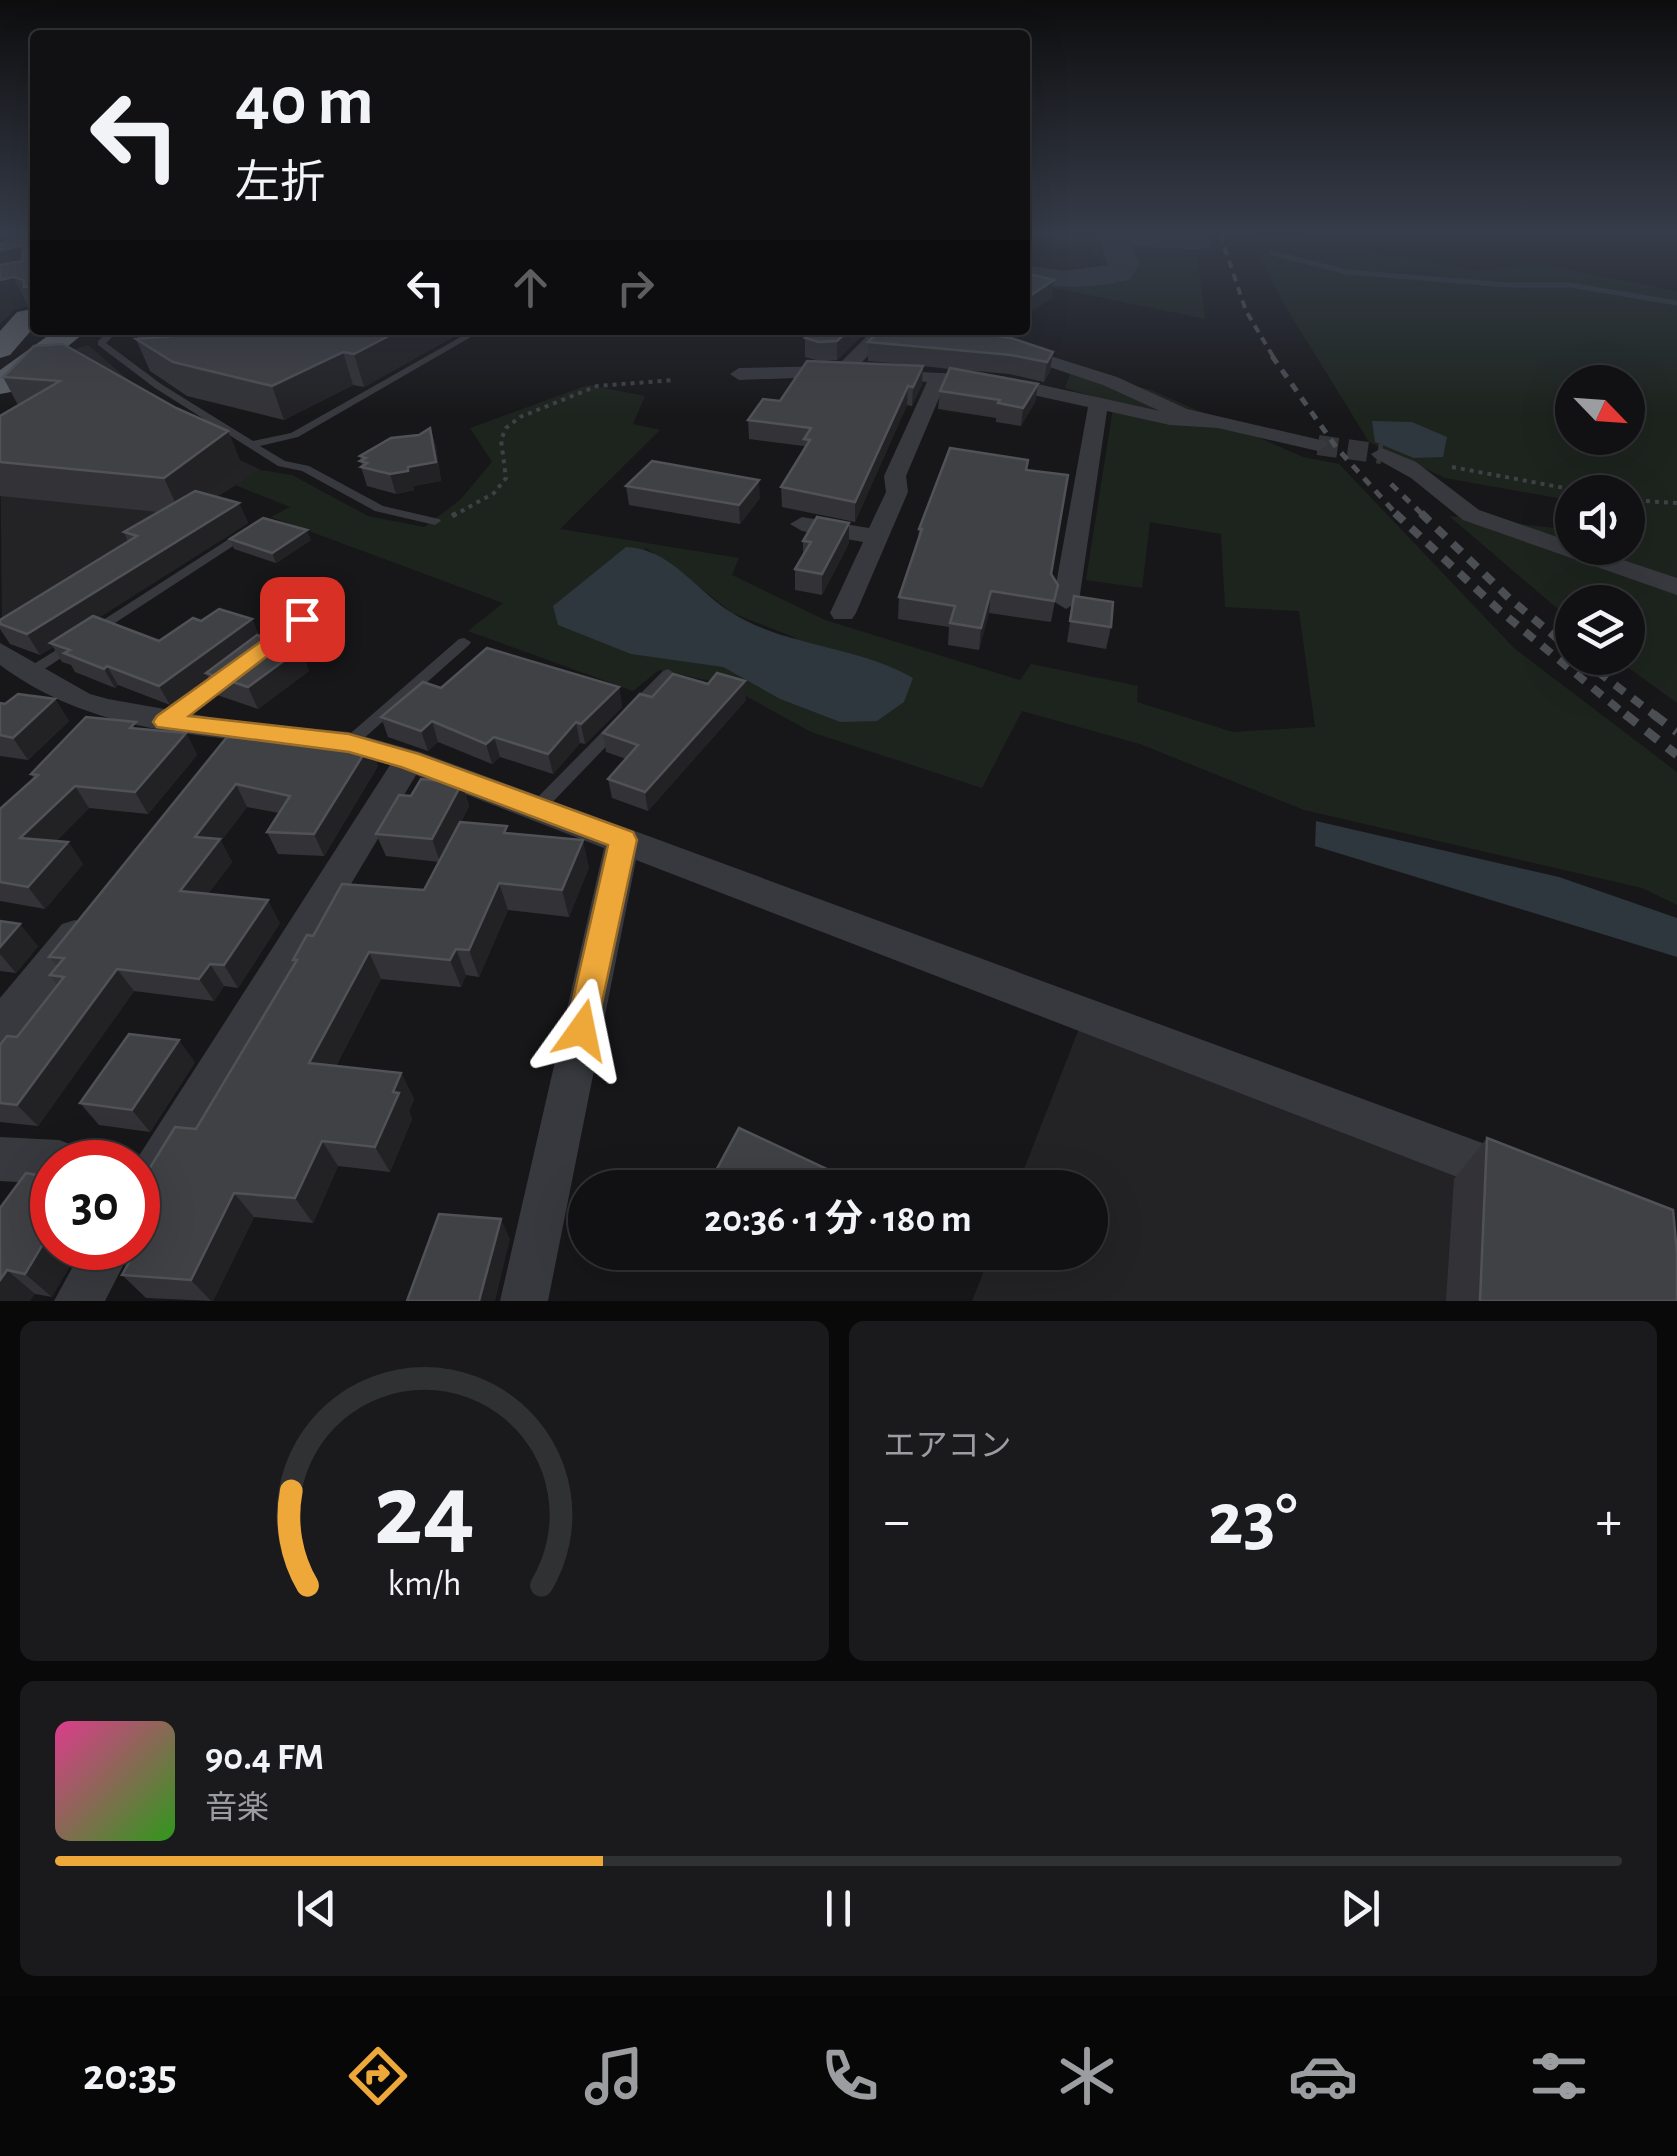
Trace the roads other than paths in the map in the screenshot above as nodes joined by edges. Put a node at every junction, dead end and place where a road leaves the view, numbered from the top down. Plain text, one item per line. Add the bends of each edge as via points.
1 (30, 319) edge
2 (67, 335) edge
3 (110, 335) edge
4 (470, 335) edge
5 (878, 335) edge
6 (965, 335) edge
7 (0, 349) edge
8 (842, 372) junction
9 (739, 374) dead end
10 (939, 376) junction
11 (0, 385) edge
12 (1100, 402) junction
13 (1212, 422) junction
14 (249, 445) junction
15 (1318, 446) tunnel mouth
16 (1382, 454) tunnel mouth
17 (435, 521) road end
18 (261, 522) edge
19 (802, 524) dead end
20 (878, 537) junction
21 (1677, 587) edge
22 (329, 598) dead end
23 (1066, 602) dead end
24 (843, 613) dead end
25 (464, 642) dead end
26 (0, 652) edge
27 (254, 654) edge
28 (240, 666) edge
29 (28, 673) junction
30 (668, 674) edge
31 (106, 709) junction
32 (165, 722) junction
33 (238, 732) junction
34 (79, 734) edge
35 (349, 743) junction
36 (410, 760) junction
37 (213, 763) edge
38 (538, 807) junction
39 (623, 840) junction
40 (100, 903) edge
41 (0, 1027) edge
42 (160, 1151) edge
43 (0, 1159) edge
44 (30, 1161) edge
45 (1541, 1187) edge
46 (96, 1270) edge
47 (78, 1301) edge
48 (524, 1301) edge

1 - 7 highway
2 - 11 highway
3 - 14 lane via 101,343
4 - 14 lane via 294,435
5 - 8 street
6 - 13 street via 1095,375
8 - 9 street
8 - 10 street
10 - 12 street
10 - 20 street via 895,476 898,492
12 - 13 street
12 - 23 street
13 - 15 street
14 - 17 lane via 379,509
16 - 21 street via 1407,463 1471,515
18 - 29 lane
19 - 20 street
20 - 24 street
22 - 27 lane
25 - 35 lane
26 - 29 street
28 - 32 lane
29 - 31 street
30 - 38 lane
31 - 32 street
31 - 34 street
32 - 33 street
33 - 35 street
33 - 37 street
35 - 36 street
36 - 38 street
36 - 42 street
38 - 39 street
39 - 45 street
39 - 48 street
40 - 41 street
43 - 44 street
46 - 47 street

